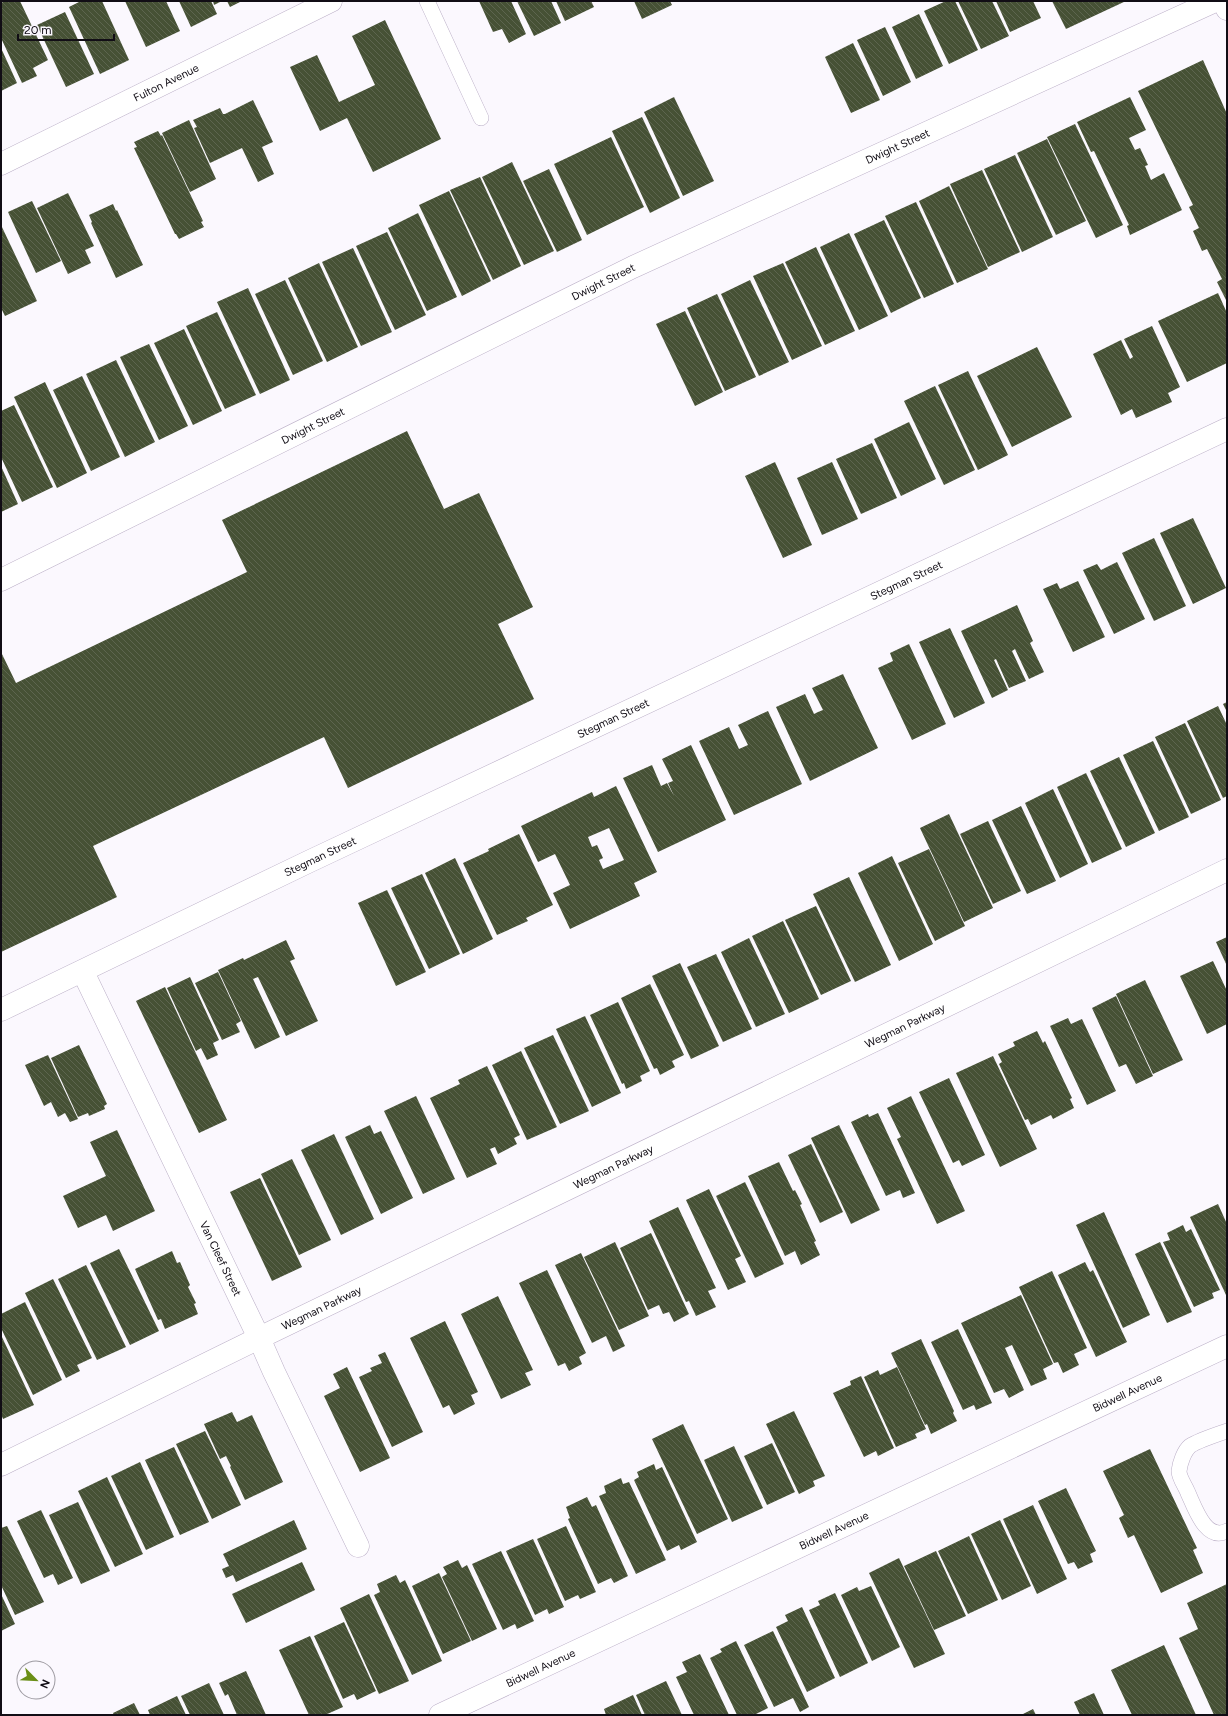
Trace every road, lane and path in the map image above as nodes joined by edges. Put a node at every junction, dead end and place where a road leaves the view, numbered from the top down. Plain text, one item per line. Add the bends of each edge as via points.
1 (331, 1) edge
2 (427, 1) edge
3 (1215, 1) edge
4 (1223, 1) edge
5 (1227, 9) edge
6 (481, 118) dead end
7 (1, 164) edge
8 (1227, 429) edge
9 (1, 580) edge
10 (1227, 870) edge
11 (83, 972) junction
12 (1, 1010) edge
13 (259, 1338) junction
14 (1227, 1346) edge
15 (1227, 1431) edge
16 (1, 1465) edge
17 (1227, 1531) edge
18 (358, 1546) dead end
19 (440, 1715) edge

1 - 7 street, Fulton Avenue
2 - 6 lane
3 - 9 street, Dwight Street via 633,267
4 - 5 street
8 - 11 street, Stegman Street via 308,862
10 - 13 street, Wegman Parkway
11 - 12 street, Stegman Street
11 - 13 street, Van Cleef Street
13 - 16 street, Wegman Parkway
13 - 18 street, Van Cleef Street
14 - 19 street, Bidwell Avenue
15 - 17 lane via 1190,1446 1181,1459 1179,1472 1206,1526 1214,1533 1221,1534

